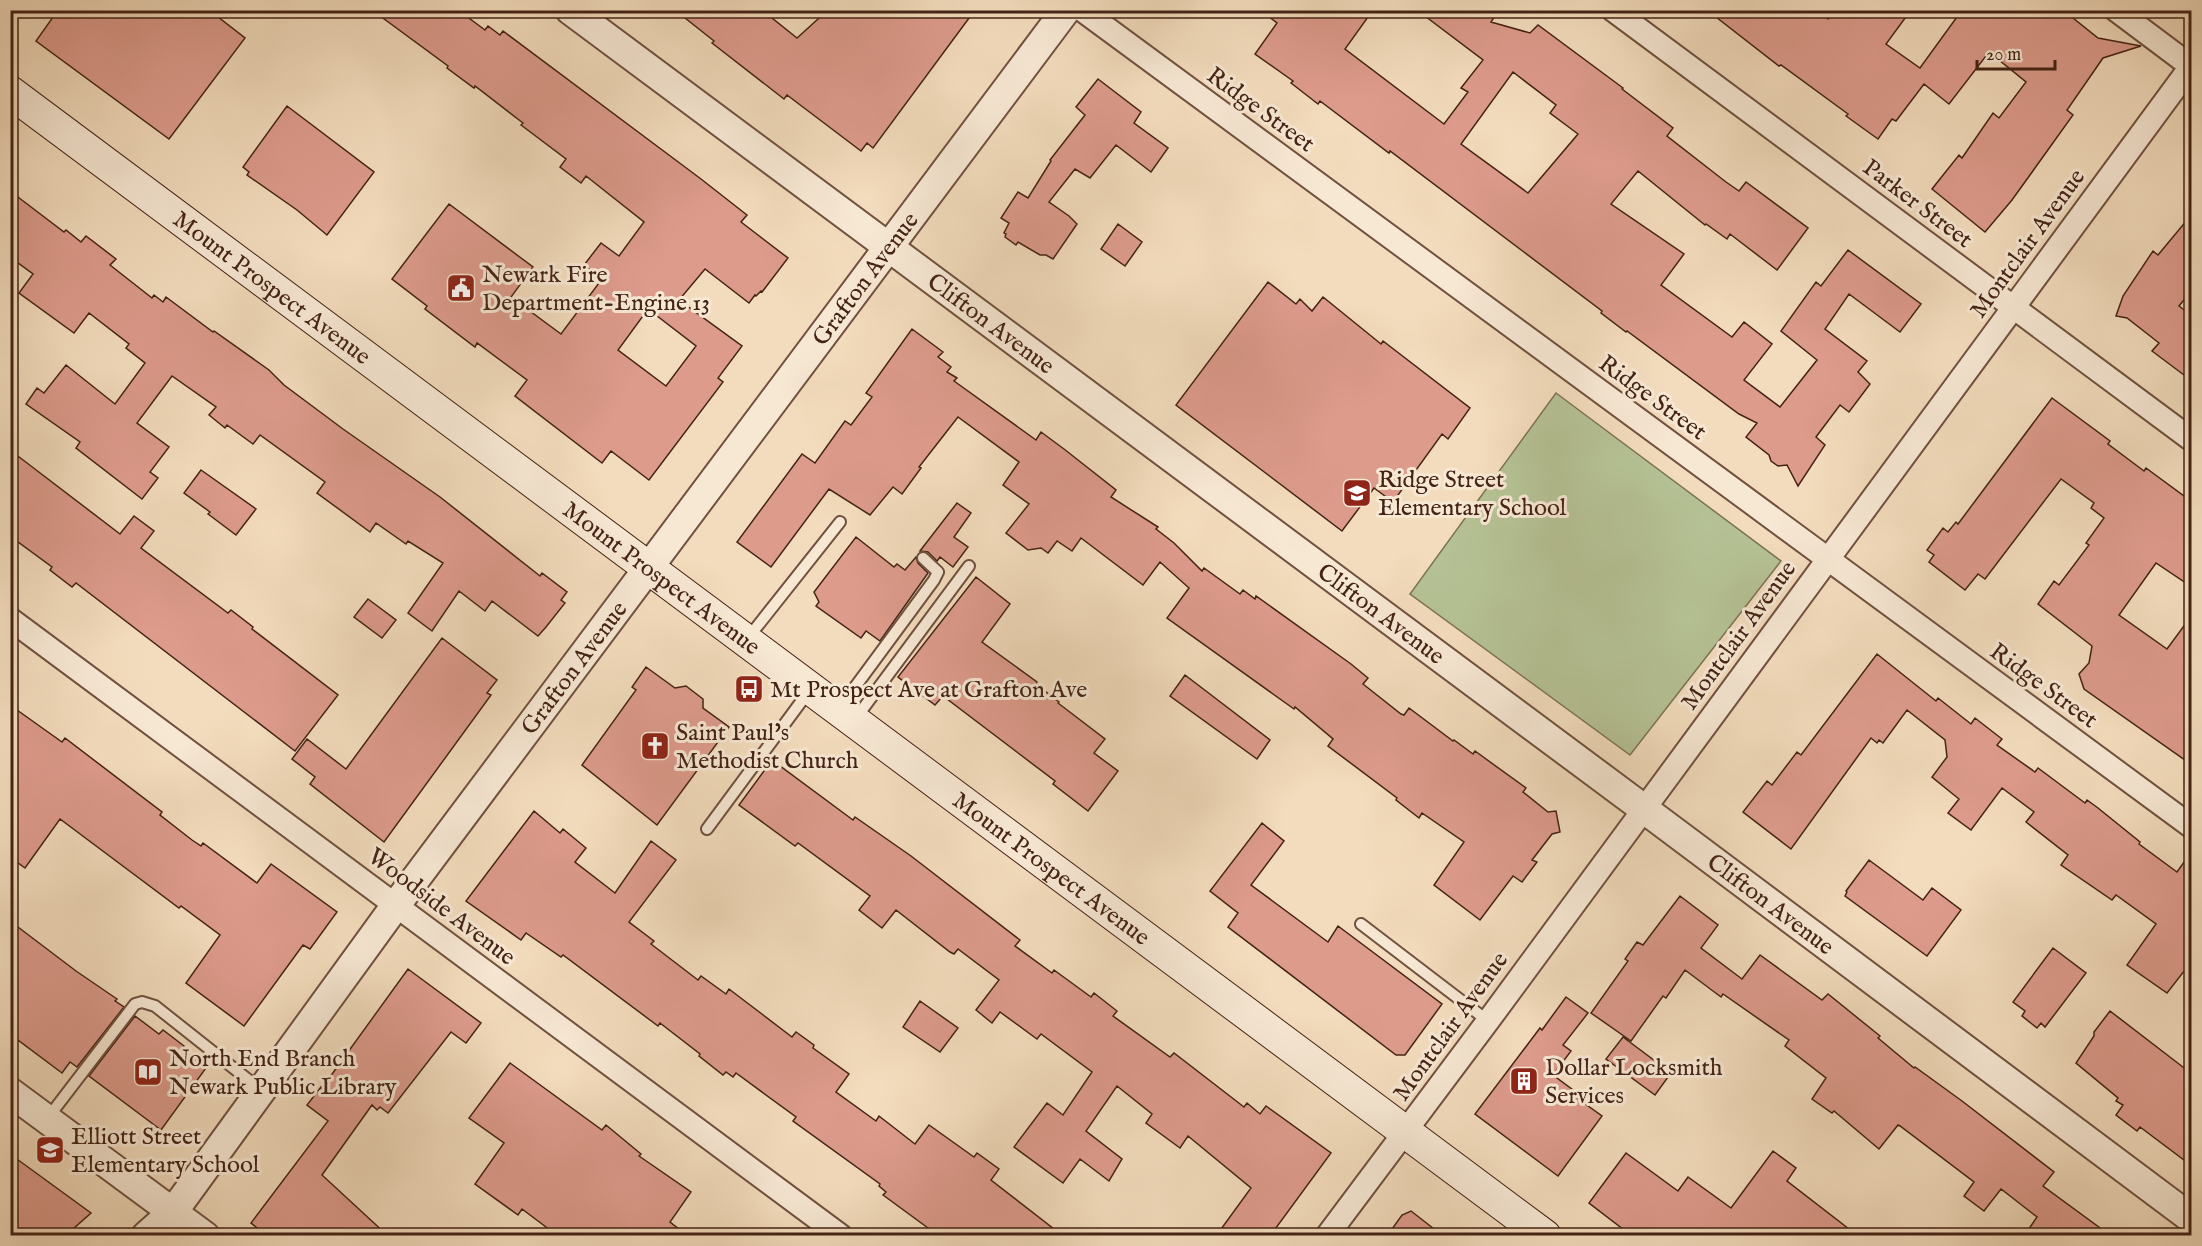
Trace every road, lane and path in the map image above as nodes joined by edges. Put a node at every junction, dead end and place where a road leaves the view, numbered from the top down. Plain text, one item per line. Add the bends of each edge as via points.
1 (570, 10) edge
2 (1066, 10) edge
3 (1082, 10) edge
4 (1612, 10) edge
5 (2116, 10) edge
6 (2191, 66) edge
7 (10, 92) edge
8 (887, 248) junction
9 (2013, 307) junction
10 (2192, 440) edge
11 (840, 522) dead end
12 (923, 558) dead end
13 (1828, 559) junction
14 (969, 566) dead end
15 (648, 567) junction
16 (10, 620) edge
17 (746, 640) junction
18 (810, 688) junction
19 (847, 715) junction
20 (1644, 809) junction
21 (2192, 827) edge
22 (707, 829) dead end
23 (396, 905) junction
24 (1361, 924) dead end
25 (1488, 1021) junction
26 (262, 1090) junction
27 (10, 1092) edge
28 (46, 1119) junction
29 (1407, 1131) junction
30 (173, 1212) junction
31 (2192, 1219) edge
32 (146, 1236) edge
33 (205, 1236) edge
34 (842, 1236) edge
35 (1327, 1236) edge
36 (1545, 1236) edge

1 - 8 street, Clifton Avenue
2 - 8 street, Grafton Avenue
3 - 13 street, Ridge Street
4 - 9 street, Parker Street
5 - 6 street
6 - 9 street, Montclair Avenue
7 - 15 main road, Mount Prospect Avenue
8 - 15 street, Grafton Avenue
8 - 20 street, Clifton Avenue
9 - 10 street, Parker Street
9 - 13 street, Montclair Avenue
11 - 17 lane
12 - 19 lane via 938,572
13 - 20 street, Montclair Avenue
13 - 21 street, Ridge Street
14 - 19 lane
15 - 17 main road, Mount Prospect Avenue
15 - 23 street, Grafton Avenue
16 - 23 street, Woodside Avenue
17 - 18 main road, Mount Prospect Avenue
18 - 19 main road, Mount Prospect Avenue
18 - 22 lane
19 - 29 main road, Mount Prospect Avenue
20 - 25 street, Montclair Avenue
20 - 31 street, Clifton Avenue
23 - 26 street, Grafton Avenue
23 - 34 street, Woodside Avenue
24 - 25 lane
25 - 29 street, Montclair Avenue
26 - 28 lane via 154,1006 142,1002 135,1004
26 - 30 street, Grafton Avenue
27 - 28 street
28 - 30 street
29 - 35 street, Montclair Avenue
29 - 36 main road, Mount Prospect Avenue
30 - 32 street, Grafton Avenue
30 - 33 street

